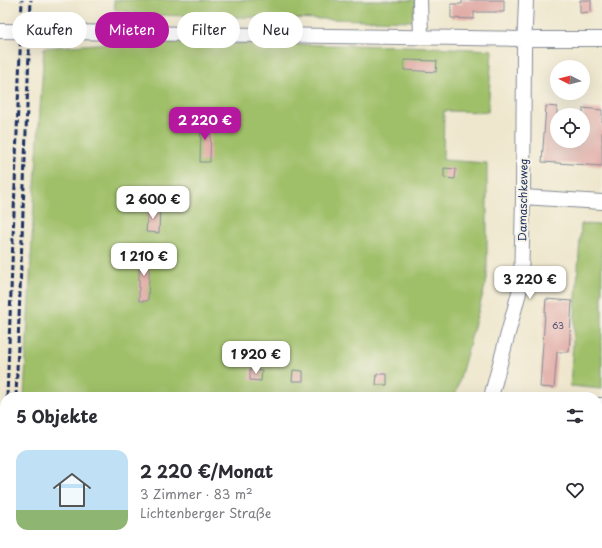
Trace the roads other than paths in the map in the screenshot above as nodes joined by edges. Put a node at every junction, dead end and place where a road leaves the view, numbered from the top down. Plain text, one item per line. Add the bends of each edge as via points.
1 (420, 0) edge
2 (526, 0) edge
3 (0, 31) edge
4 (421, 37) junction
5 (524, 39) junction
6 (602, 39) edge
7 (523, 197) junction
8 (602, 202) edge
9 (492, 392) edge

1 - 4 street
2 - 5 street, Damaschkeweg
3 - 4 street
4 - 5 street
5 - 6 street
5 - 7 street, Damaschkeweg
7 - 8 street
7 - 9 street, Damaschkeweg via 521,285

